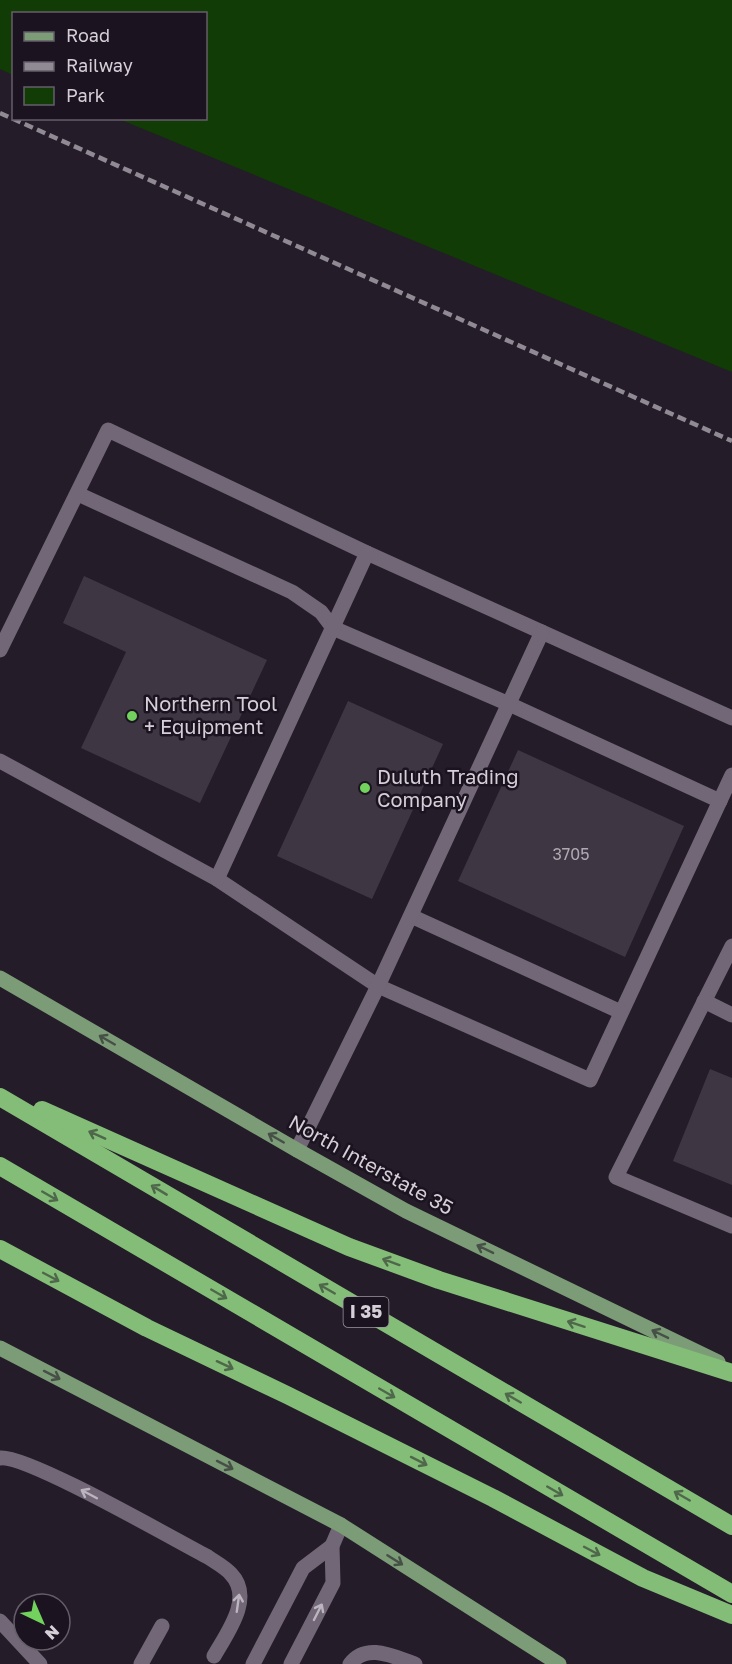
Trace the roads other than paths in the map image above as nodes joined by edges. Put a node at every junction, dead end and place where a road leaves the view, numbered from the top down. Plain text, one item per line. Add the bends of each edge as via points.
1 (78, 494) junction
2 (367, 553) junction
3 (333, 628) junction
4 (542, 632) junction
5 (0, 650) edge
6 (509, 704) junction
7 (732, 718) edge
8 (0, 761) edge
9 (732, 775) edge
10 (720, 801) junction
11 (217, 879) junction
12 (411, 916) junction
13 (732, 946) edge
14 (0, 978) edge
15 (378, 986) junction
16 (704, 1001) junction
17 (621, 1012) junction
18 (732, 1015) edge
19 (0, 1091) edge
20 (0, 1097) edge
21 (297, 1150) junction
22 (0, 1166) edge
23 (732, 1226) edge
24 (0, 1249) edge
25 (0, 1348) edge
26 (732, 1371) edge
27 (0, 1458) edge
28 (341, 1525) junction
29 (732, 1526) edge
30 (332, 1546) junction
31 (732, 1594) edge
32 (732, 1615) edge
33 (0, 1621) edge
34 (162, 1626) dead end
35 (214, 1656) dead end
36 (40, 1664) edge
37 (141, 1664) edge
38 (253, 1664) edge
39 (291, 1664) edge
40 (350, 1664) edge
41 (415, 1664) edge
42 (559, 1664) edge

1 - 2 lane via 108,430
1 - 3 lane via 292,592 321,612
1 - 5 lane
2 - 3 lane
2 - 4 lane
3 - 6 lane
3 - 11 lane
4 - 6 lane
4 - 7 lane
6 - 10 lane
6 - 12 lane
8 - 11 lane
9 - 10 lane
10 - 17 lane
11 - 15 lane
12 - 15 lane
12 - 17 lane
13 - 16 lane
21 -> 14 main road, North Interstate 35
15 - 17 lane via 590,1080
15 - 21 lane
16 - 18 lane
16 - 23 lane via 616,1177
26 -> 19 highway via 439,1280 349,1247
29 -> 20 highway, I 35
26 -> 21 main road, North Interstate 35 via 426,1221
22 -> 31 highway
24 -> 32 highway via 147,1328 494,1498 643,1578
25 -> 28 main road
35 -> 27 lane via 237,1614 240,1593 232,1574 208,1557 41,1469
28 - 30 lane
28 -> 42 main road
30 - 38 lane via 303,1568
39 -> 30 lane via 333,1583
33 - 36 lane
34 - 37 lane
40 - 41 lane via 375,1651

